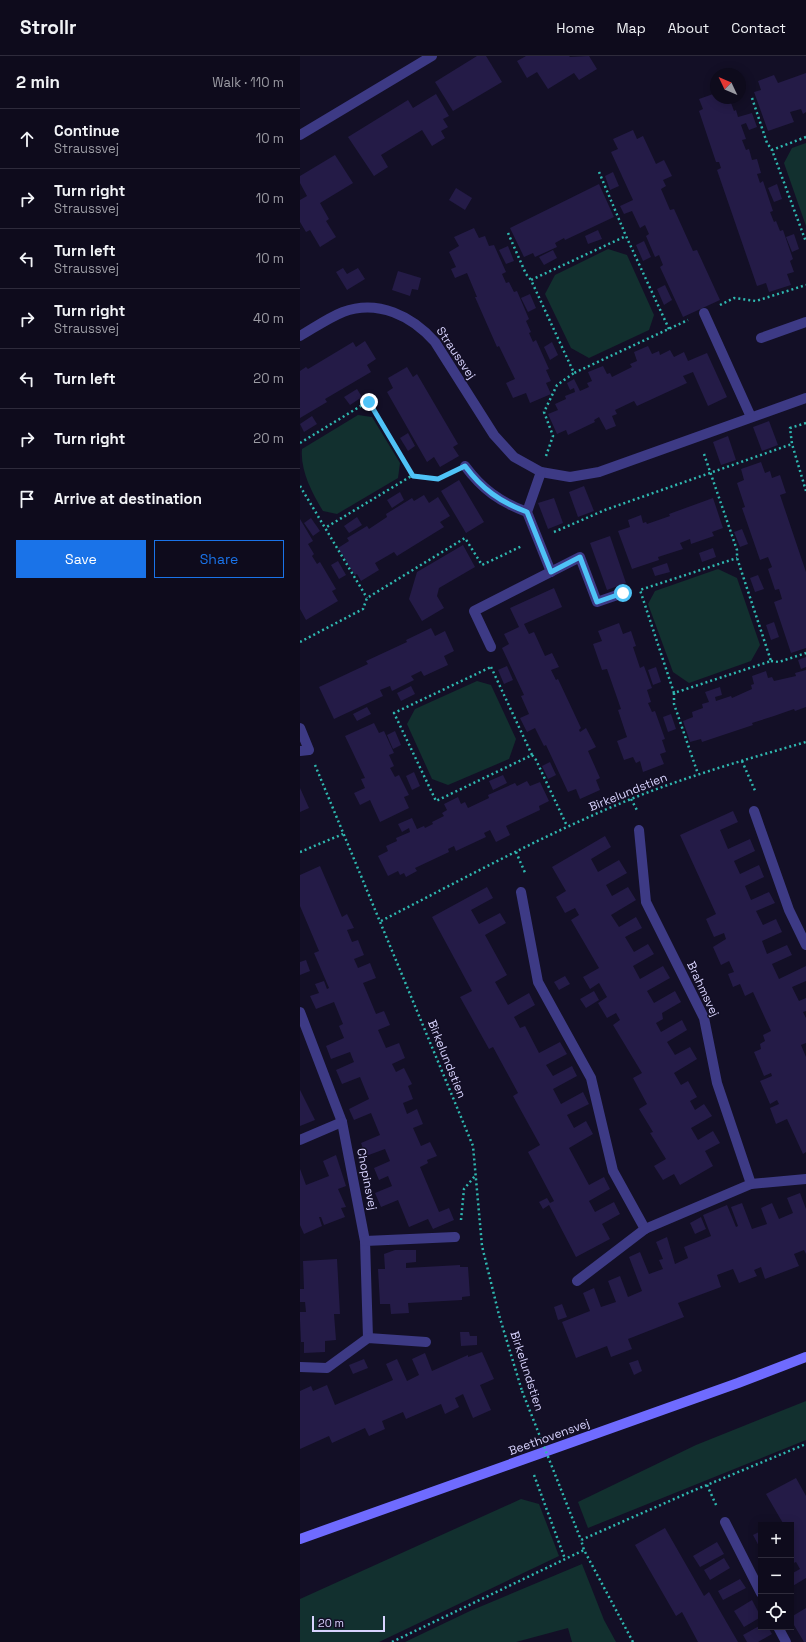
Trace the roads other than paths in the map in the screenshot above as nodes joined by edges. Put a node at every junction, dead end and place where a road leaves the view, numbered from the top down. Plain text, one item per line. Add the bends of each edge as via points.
1 (432, 56) edge
2 (300, 135) edge
3 (704, 313) road end
4 (806, 322) edge
5 (300, 336) edge
6 (761, 338) dead end
7 (806, 398) edge
8 (751, 417) junction
9 (465, 466) road end
10 (541, 472) junction
11 (527, 512) junction
12 (551, 572) junction
13 (623, 593) dead end
14 (492, 647) dead end
15 (300, 728) edge
16 (304, 750) edge
17 (754, 811) road end
18 (639, 830) dead end
19 (521, 892) road end
20 (806, 944) edge
21 (300, 1012) edge
22 (342, 1122) junction
23 (300, 1140) edge
24 (806, 1179) edge
25 (751, 1184) junction
26 (645, 1229) junction
27 (455, 1237) road end
28 (365, 1241) junction
29 (577, 1281) dead end
30 (368, 1338) junction
31 (426, 1342) dead end
32 (806, 1357) edge
33 (300, 1367) edge
34 (725, 1522) road end
35 (300, 1539) edge
36 (758, 1587) edge
37 (780, 1630) edge
38 (786, 1642) edge

1 - 2 street
3 - 8 street
4 - 6 street
5 - 10 street, Straussvej via 330,318 362,308 395,312 410,319 434,342 494,435 514,457
7 - 8 street, Straussvej
8 - 10 street, Straussvej via 600,472 570,477
9 - 11 street via 477,482 492,495 508,505
10 - 11 street
11 - 12 street
12 - 13 street via 580,557 597,602
12 - 14 street via 474,611
15 - 16 street
17 - 20 street via 789,910
18 - 25 street, Brahmsvej via 646,902 704,1018 717,1083
19 - 26 street via 538,982 591,1078 613,1170
21 - 22 street, Chopinsvej
22 - 23 street
22 - 28 street, Chopinsvej
24 - 25 street
25 - 26 street
26 - 29 street
27 - 28 street
28 - 30 street, Chopinsvej
30 - 31 street
30 - 33 street via 327,1368
32 - 35 street, Beethovensvej
34 - 36 street
37 - 38 street

